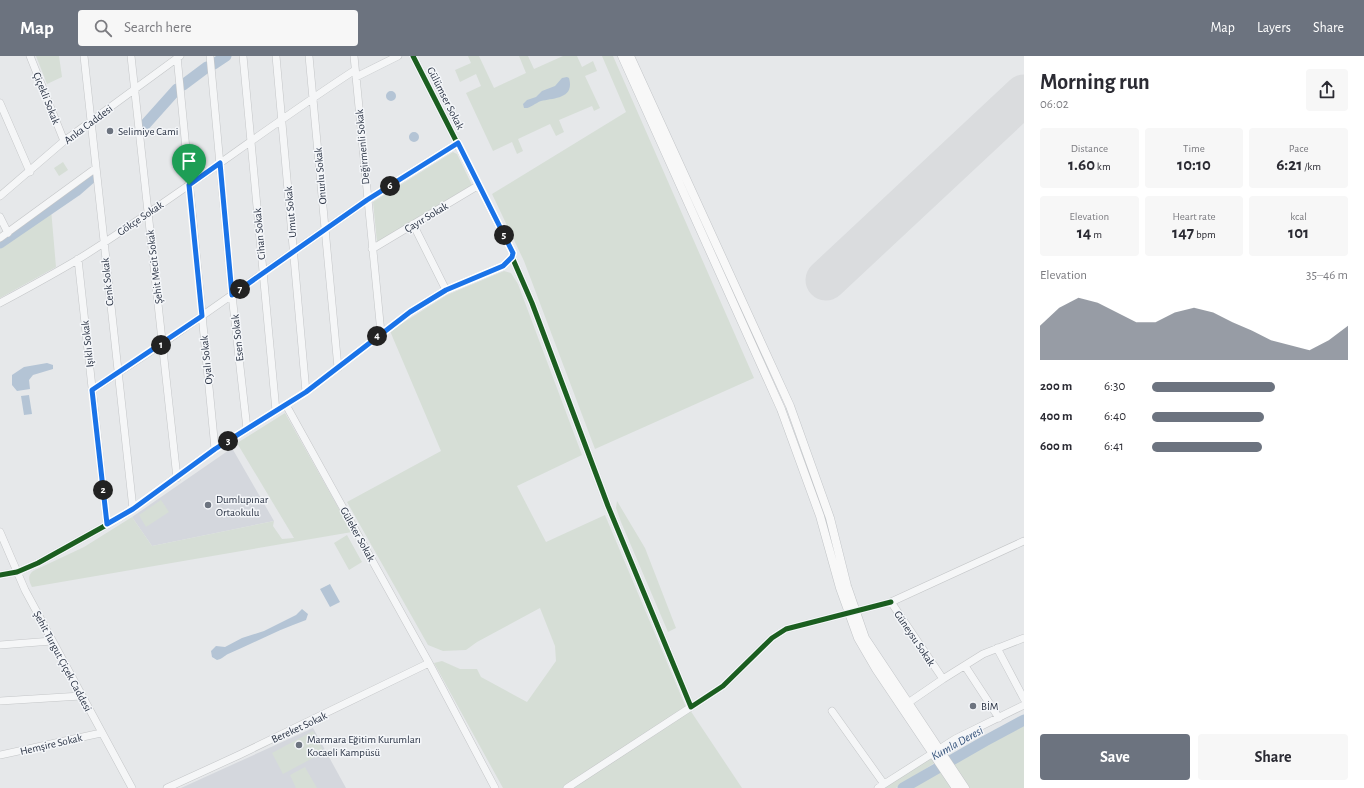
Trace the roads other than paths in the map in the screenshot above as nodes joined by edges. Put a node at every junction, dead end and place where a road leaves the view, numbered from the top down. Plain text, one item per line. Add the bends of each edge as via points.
1 (30, 56) edge
2 (84, 56) edge
3 (130, 56) edge
4 (210, 56) edge
5 (243, 56) edge
6 (276, 56) edge
7 (309, 56) edge
8 (354, 56) edge
9 (398, 56) edge
10 (413, 56) edge
11 (622, 56) edge
12 (630, 56) edge
13 (178, 57) edge
14 (355, 74) junction
15 (134, 91) junction
16 (313, 97) junction
17 (0, 104) edge
18 (282, 119) junction
19 (91, 120) junction
20 (64, 141) junction
21 (251, 142) junction
22 (458, 143) junction
23 (220, 163) junction
24 (96, 168) junction
25 (30, 172) junction
26 (189, 185) junction
27 (479, 185) junction
28 (0, 196) edge
29 (367, 200) junction
30 (147, 213) junction
31 (0, 217) edge
32 (413, 224) junction
33 (325, 230) junction
34 (8, 233) junction
35 (0, 238) edge
36 (103, 243) junction
37 (372, 249) junction
38 (293, 253) junction
39 (512, 257) junction
40 (78, 260) junction
41 (263, 274) junction
42 (446, 290) junction
43 (232, 295) junction
44 (0, 303) edge
45 (202, 316) junction
46 (381, 333) junction
47 (162, 344) junction
48 (338, 368) junction
49 (117, 374) junction
50 (92, 390) junction
51 (306, 392) junction
52 (286, 405) junction
53 (276, 411) junction
54 (247, 429) junction
55 (215, 449) junction
56 (177, 478) junction
57 (133, 509) junction
58 (107, 524) junction
59 (0, 532) edge
60 (1024, 541) edge
61 (17, 572) junction
62 (0, 575) edge
63 (891, 602) junction
64 (852, 611) junction
65 (1024, 638) edge
66 (52, 641) junction
67 (0, 645) edge
68 (997, 648) junction
69 (429, 663) junction
70 (964, 666) junction
71 (943, 679) junction
72 (81, 696) junction
73 (1024, 699) edge
74 (0, 702) edge
75 (908, 703) junction
76 (1024, 705) edge
77 (691, 707) junction
78 (832, 711) dead end
79 (999, 718) junction
80 (101, 733) junction
81 (935, 751) junction
82 (0, 755) edge
83 (881, 786) edge
84 (132, 788) edge
85 (167, 788) edge
86 (495, 788) edge
87 (567, 788) edge
88 (956, 788) edge
89 (964, 788) edge

1 - 20 street, Çiçekli Sokak
2 - 19 street, Cenk Sokak
3 - 15 street, Şehit Mecit Sokak
4 - 23 street, Esen Sokak
5 - 21 street, Cihan Sokak
6 - 18 street, Umut Sokak
7 - 16 street, Onurlu Sokak
8 - 14 street, Değirmenli Sokak
9 - 14 street, Gökçe Sokak
10 - 22 street, Gülümser Sokak
11 - 64 main road via 782,410
12 - 64 main road via 790,406 830,518
13 - 15 street, Anka Caddesi
13 - 26 street, Oyalı Sokak
14 - 16 street, Gökçe Sokak
14 - 29 street, Değirmenli Sokak
15 - 19 street, Anka Caddesi
15 - 30 street, Şehit Mecit Sokak
16 - 18 street, Gökçe Sokak
16 - 33 street, Onurlu Sokak
17 - 25 street
18 - 21 street, Gökçe Sokak
18 - 38 street, Umut Sokak
19 - 20 street, Anka Caddesi
19 - 24 street, Cenk Sokak
20 - 25 street, Anka Caddesi
21 - 23 street, Gökçe Sokak
21 - 41 street, Cihan Sokak
22 - 27 street, Gülümser Sokak
22 - 29 street
23 - 26 street, Gökçe Sokak
23 - 43 street, Esen Sokak
24 - 34 street
24 - 36 street, Cenk Sokak
25 - 28 street, Anka Caddesi
26 - 30 street, Gökçe Sokak
26 - 45 street, Oyalı Sokak
27 - 32 street, Çayır Sokak
27 - 39 street, Gülümser Sokak via 513,253
29 - 33 street
29 - 37 street, Değirmenli Sokak
30 - 36 street, Gökçe Sokak
30 - 47 street, Şehit Mecit Sokak
31 - 34 street
32 - 37 street, Çayır Sokak
32 - 42 street
33 - 38 street
33 - 48 street, Onurlu Sokak
34 - 35 street
36 - 40 street, Gökçe Sokak
36 - 49 street, Cenk Sokak
37 - 46 street, Değirmenli Sokak
38 - 41 street
38 - 51 street, Umut Sokak
39 - 42 street via 503,266
39 - 77 street, Gülümser Sokak via 532,303 608,506
40 - 44 street, Gökçe Sokak
40 - 50 street, Işıklı Sokak
41 - 43 street
41 - 53 street, Cihan Sokak
42 - 46 street
43 - 45 street
43 - 54 street, Esen Sokak
45 - 47 street
45 - 55 street, Oyalı Sokak
46 - 48 street
47 - 49 street
47 - 56 street, Şehit Mecit Sokak
48 - 51 street
49 - 50 street
49 - 57 street, Cenk Sokak
50 - 58 street, Işıklı Sokak
51 - 52 street
52 - 53 street
52 - 69 street, Güleker Sokak
53 - 54 street
54 - 55 street
55 - 56 street
56 - 57 street
57 - 58 street
58 - 61 street via 69,547
59 - 61 street, Şehit Turgut Çiçek Caddesi
60 - 63 street, Güneysu Sokak
61 - 62 street
61 - 66 street, Şehit Turgut Çiçek Caddesi
63 - 64 street
63 - 71 street, Güneysu Sokak
64 - 75 main road via 865,638
64 - 77 street via 786,629 772,638 723,686
64 - 81 main road via 858,638 876,669
65 - 68 street
66 - 67 street
66 - 72 street, Şehit Turgut Çiçek Caddesi
68 - 70 street
68 - 73 street
69 - 85 street, Bereket Sokak
69 - 86 street, Güleker Sokak
70 - 71 street
70 - 79 street
71 - 75 street
72 - 74 street
72 - 80 street, Şehit Turgut Çiçek Caddesi
75 - 81 main road
76 - 79 street
77 - 87 street
78 - 83 street
79 - 81 street
80 - 82 street, Hemşire Sokak
80 - 84 street, Şehit Turgut Çiçek Caddesi
81 - 83 street
81 - 88 main road
81 - 89 main road

